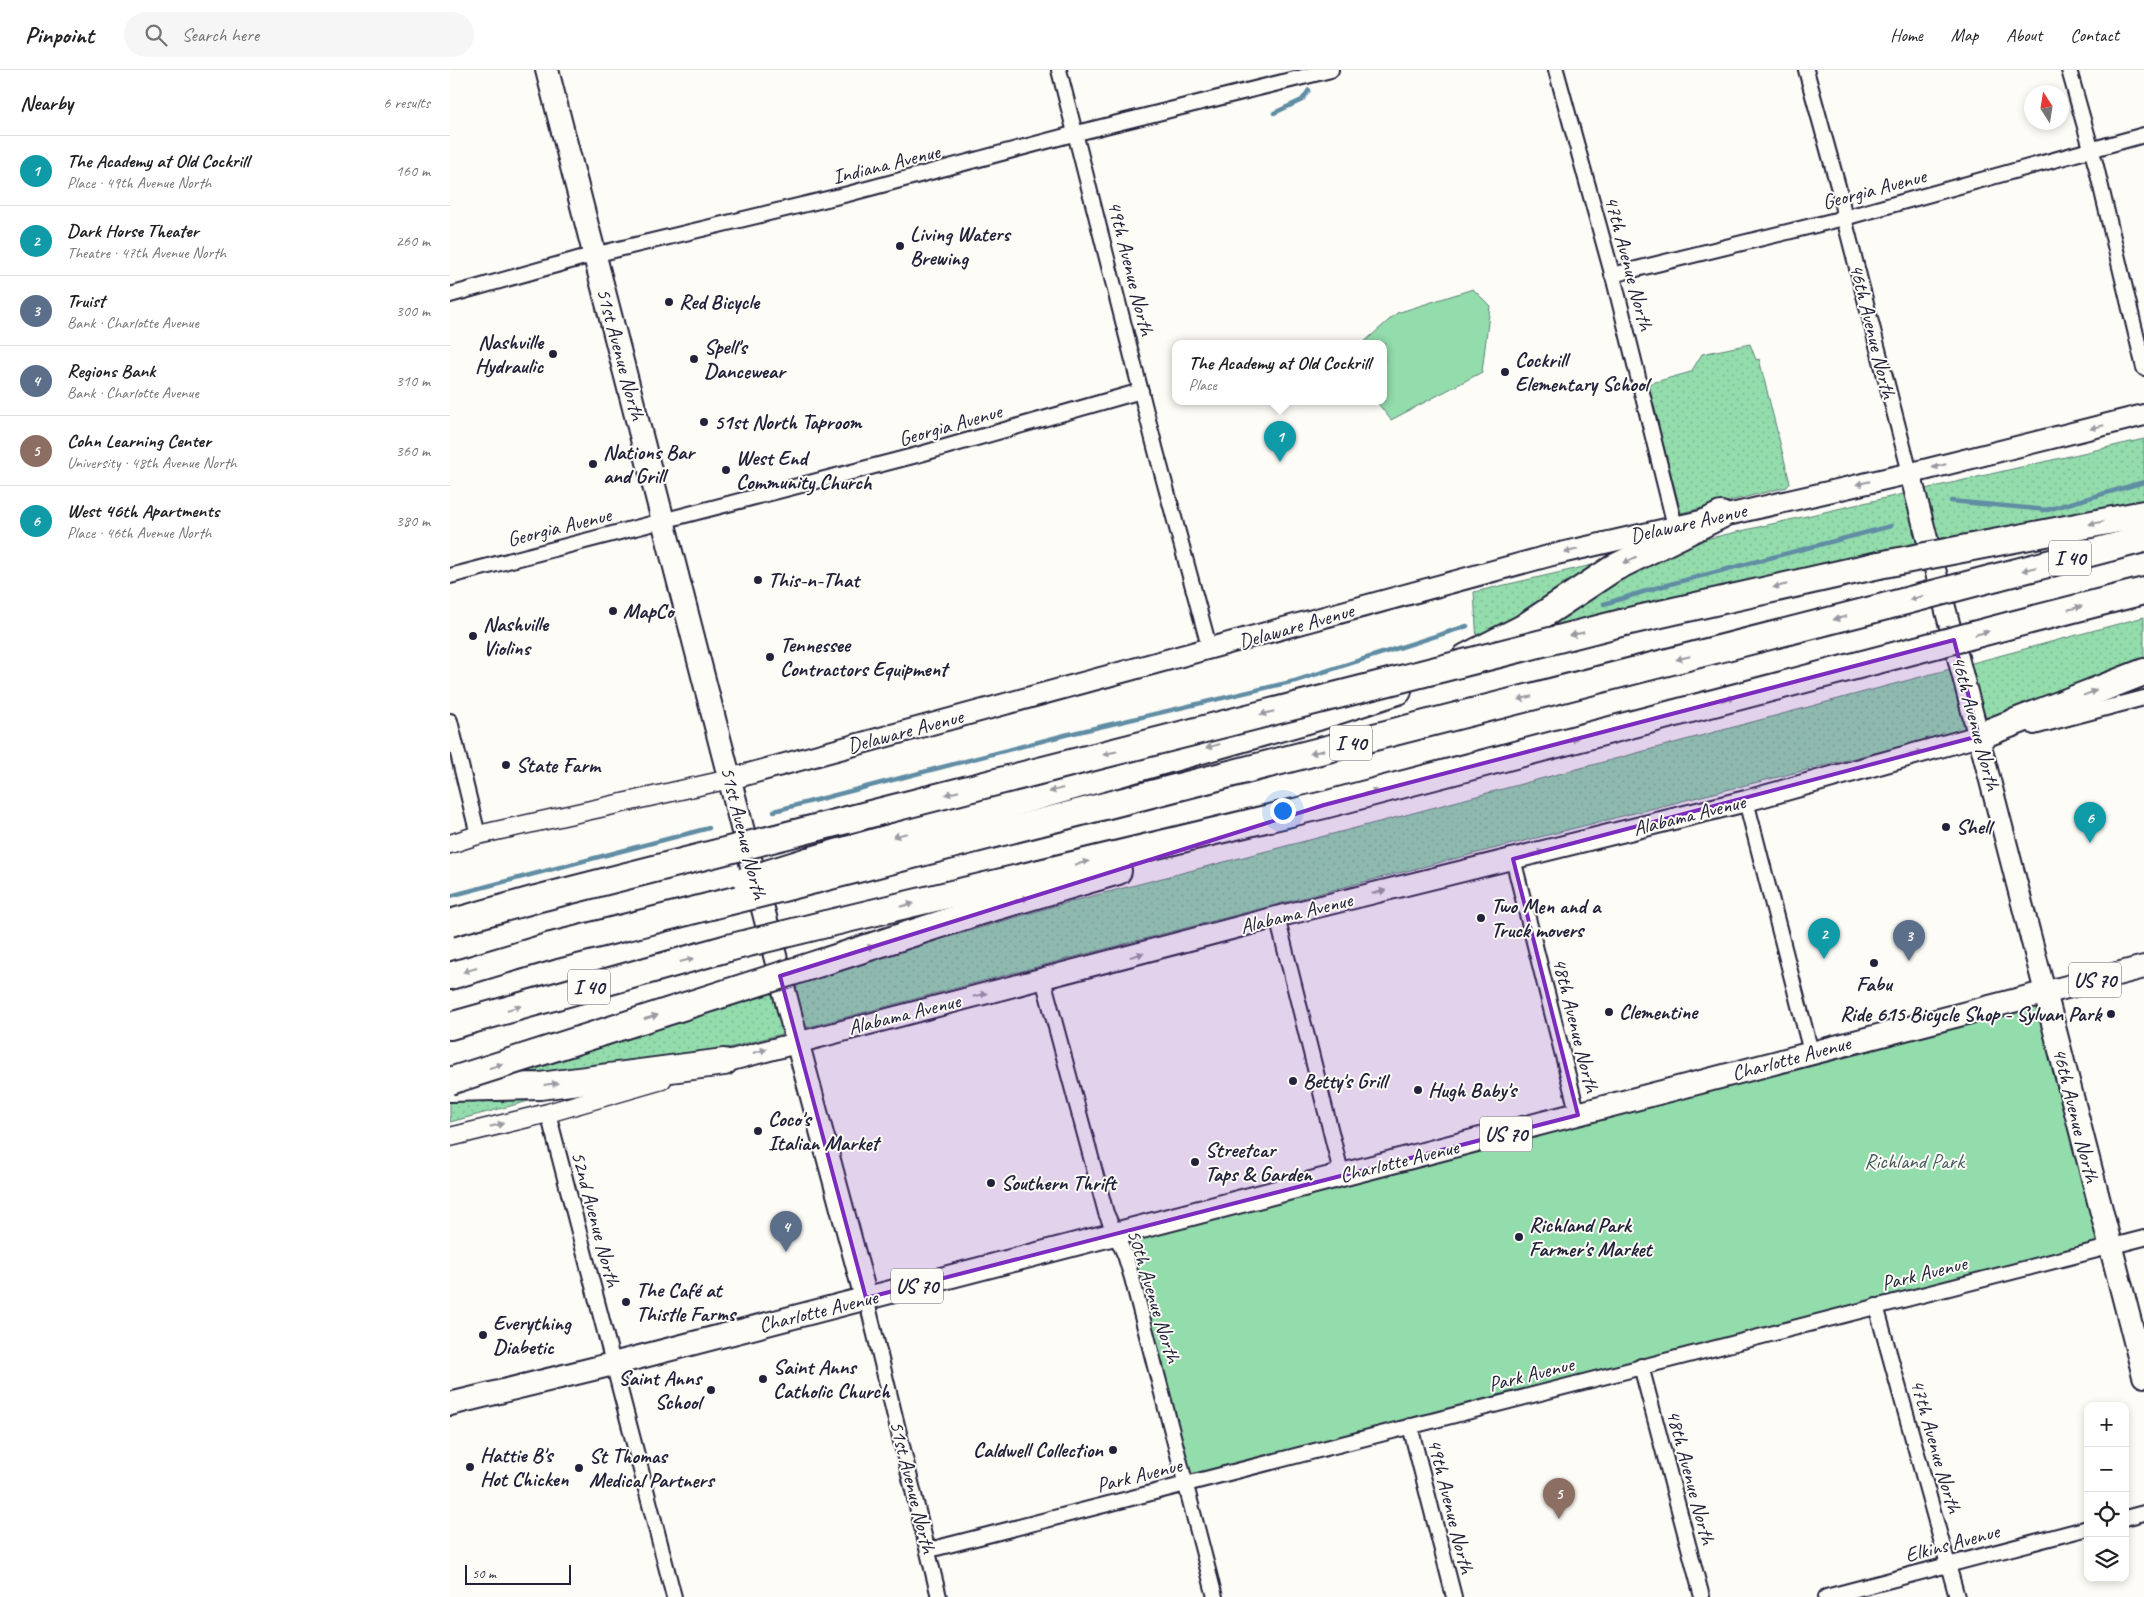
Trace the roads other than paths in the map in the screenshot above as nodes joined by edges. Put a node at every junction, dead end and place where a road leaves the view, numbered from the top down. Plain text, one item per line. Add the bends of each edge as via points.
1 (547, 70) edge
2 (1059, 70) edge
3 (1331, 70) edge
4 (1556, 70) edge
5 (1806, 70) edge
6 (2069, 70) edge
7 (1298, 74) edge
8 (1077, 133) junction
9 (2144, 135) edge
10 (2091, 149) junction
11 (1844, 218) junction
12 (595, 255) junction
13 (1612, 275) junction
14 (450, 295) edge
15 (2144, 368) edge
16 (1141, 391) junction
17 (2144, 415) edge
18 (1910, 473) junction
19 (2144, 514) edge
20 (1721, 515) junction
21 (664, 521) junction
22 (1675, 526) junction
23 (2144, 539) edge
24 (450, 576) edge
25 (2144, 591) edge
26 (1210, 650) junction
27 (2144, 672) edge
28 (2144, 698) edge
29 (450, 721) edge
30 (1979, 736) junction
31 (730, 779) junction
32 (1746, 801) junction
33 (1324, 804) junction
34 (478, 835) junction
35 (450, 844) edge
36 (1513, 858) junction
37 (811, 871) junction
38 (1277, 918) junction
39 (450, 923) edge
40 (2144, 968) edge
41 (450, 976) edge
42 (1044, 979) junction
43 (2045, 992) junction
44 (450, 1026) edge
45 (796, 1041) junction
46 (1811, 1052) junction
47 (724, 1062) junction
48 (450, 1081) edge
49 (450, 1088) edge
50 (548, 1113) junction
51 (1578, 1115) junction
52 (450, 1136) edge
53 (1342, 1176) junction
54 (1116, 1234) junction
55 (2144, 1238) edge
56 (2109, 1247) junction
57 (866, 1298) junction
58 (1876, 1306) junction
59 (613, 1364) junction
60 (1641, 1366) junction
61 (2144, 1376) edge
62 (450, 1404) edge
63 (1410, 1426) junction
64 (1185, 1484) junction
65 (2144, 1513) edge
66 (2129, 1517) edge
67 (2084, 1529) edge
68 (929, 1550) junction
69 (1949, 1565) junction
70 (674, 1597) edge
71 (939, 1597) edge
72 (1215, 1597) edge
73 (1454, 1597) edge
74 (1702, 1597) edge
75 (1826, 1597) edge
76 (1957, 1597) edge

1 - 12 main road, 51st Avenue North
2 - 8 street, 49th Avenue North
3 - 7 street, Indiana Avenue
4 - 13 street, 47th Avenue North
5 - 11 street, 46th Avenue North
6 - 10 street
7 - 8 street, Indiana Avenue
8 - 12 street, Indiana Avenue via 934,172
8 - 16 street, 49th Avenue North
9 - 10 street, Georgia Avenue
10 - 11 street, Georgia Avenue
10 - 15 street
11 - 13 street, Georgia Avenue
11 - 18 street, 46th Avenue North
12 - 14 street, Indiana Avenue
12 - 21 main road, 51st Avenue North
13 - 22 street, 47th Avenue North
16 - 21 street, Georgia Avenue via 917,456
16 - 26 street, 49th Avenue North
17 -> 18 main road, Delaware Avenue
18 -> 20 main road, Delaware Avenue
18 - 30 main road, 46th Avenue North
19 -> 39 highway, bridge via 1879,565 1625,622 545,896
20 - 22 main road, Delaware Avenue
20 -> 37 highway via 1614,568 1523,628 1400,690
21 - 24 street, Georgia Avenue
21 - 31 main road, 51st Avenue North
22 -> 26 main road, Delaware Avenue via 1444,584
23 -> 37 highway, I 40, bridge via 1887,606
33 -> 25 highway, I 40, bridge
26 - 31 main road, Delaware Avenue
30 -> 27 highway
28 - 30 street, Alabama Avenue via 2012,733
29 - 34 street
32 -> 30 main road, Alabama Avenue
30 - 43 main road, 46th Avenue North
31 - 34 street, Delaware Avenue
31 - 45 main road, 51st Avenue North
36 -> 32 main road, Alabama Avenue
32 - 46 street
44 -> 33 highway, I 40, bridge via 728,948
48 -> 33 highway, bridge
34 - 35 street, Delaware Avenue
38 -> 36 main road, Alabama Avenue
36 - 51 street, 48th Avenue North
37 -> 41 highway, I 40, bridge
42 -> 38 main road, Alabama Avenue
38 - 53 street
40 - 43 main road, Charlotte Avenue / US 70
45 -> 42 main road, Alabama Avenue
42 - 54 street, 50th Avenue North via 1106,1213
43 - 46 main road, Charlotte Avenue / US 70
43 - 56 main road, 46th Avenue North
47 -> 45 main road, Alabama Avenue
45 - 57 main road, 51st Avenue North
46 - 51 main road, Charlotte Avenue / US 70
49 -> 47 highway via 540,1086
47 - 50 street, Alabama Avenue
52 -> 50 street, Alabama Avenue
50 - 59 street, 52nd Avenue North
51 - 53 main road, Charlotte Avenue / US 70
53 - 54 main road, Charlotte Avenue / US 70
54 - 57 main road, Charlotte Avenue / US 70
54 - 64 street, 50th Avenue North via 1132,1278
55 - 56 street, Park Avenue
56 - 58 street, Park Avenue
56 - 61 main road, 46th Avenue North
57 - 59 main road, Charlotte Avenue / US 70
57 - 68 street, 51st Avenue North
58 - 60 street, Park Avenue
58 - 69 street, 47th Avenue North
59 - 62 main road, Charlotte Avenue / US 70
59 - 70 street, 52nd Avenue North
60 - 63 street, Park Avenue
60 - 74 street, 48th Avenue North
63 - 64 street, Park Avenue
63 - 73 street, 49th Avenue North
64 - 68 street, Park Avenue
64 - 72 street, 50th Avenue North
65 - 66 street
67 - 69 street, Elkins Avenue
68 - 71 street, 51st Avenue North
69 - 75 street, Elkins Avenue
69 - 76 street, 47th Avenue North

